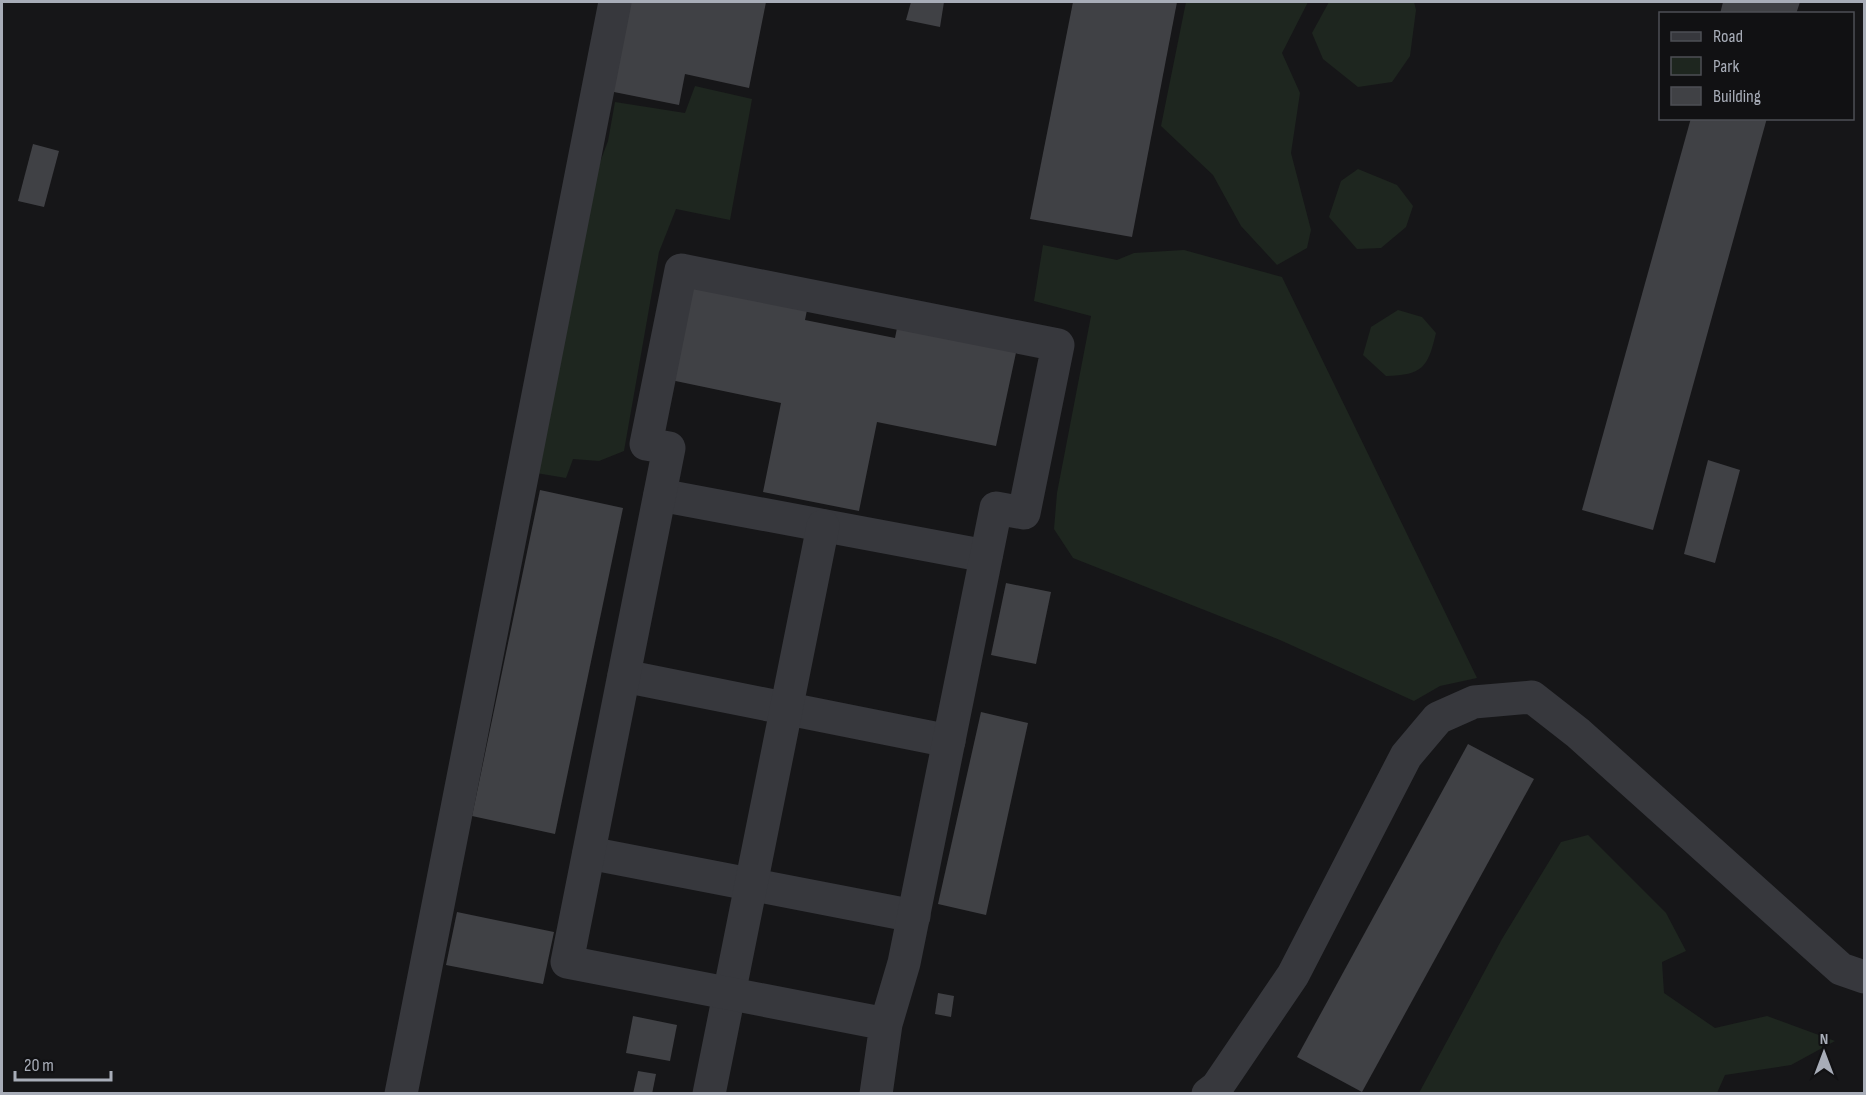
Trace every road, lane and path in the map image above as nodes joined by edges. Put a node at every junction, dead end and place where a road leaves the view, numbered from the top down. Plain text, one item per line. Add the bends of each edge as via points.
1 (615, 2) edge
2 (660, 495) junction
3 (823, 526) junction
4 (986, 556) junction
5 (624, 676) junction
6 (786, 708) junction
7 (949, 741) junction
8 (589, 853) junction
9 (752, 884) junction
10 (914, 916) junction
11 (1864, 976) edge
12 (730, 994) junction
13 (886, 1024) junction
14 (401, 1094) edge
15 (709, 1094) edge
16 (876, 1094) edge
17 (1208, 1094) edge

1 - 14 street
2 - 3 street
2 - 4 street via 669,448 646,444 681,270 1058,345 1024,513 996,508
2 - 5 street
3 - 4 street
3 - 6 street
4 - 7 street
5 - 6 street
5 - 8 street
6 - 7 street
6 - 9 street
7 - 10 street
8 - 9 street
8 - 12 street via 567,962
9 - 10 street
9 - 12 street
10 - 13 street
11 - 17 street via 1841,969 1578,733 1532,697 1474,702 1438,718 1406,756 1293,975 1217,1087
12 - 13 street
12 - 15 street
13 - 16 street

